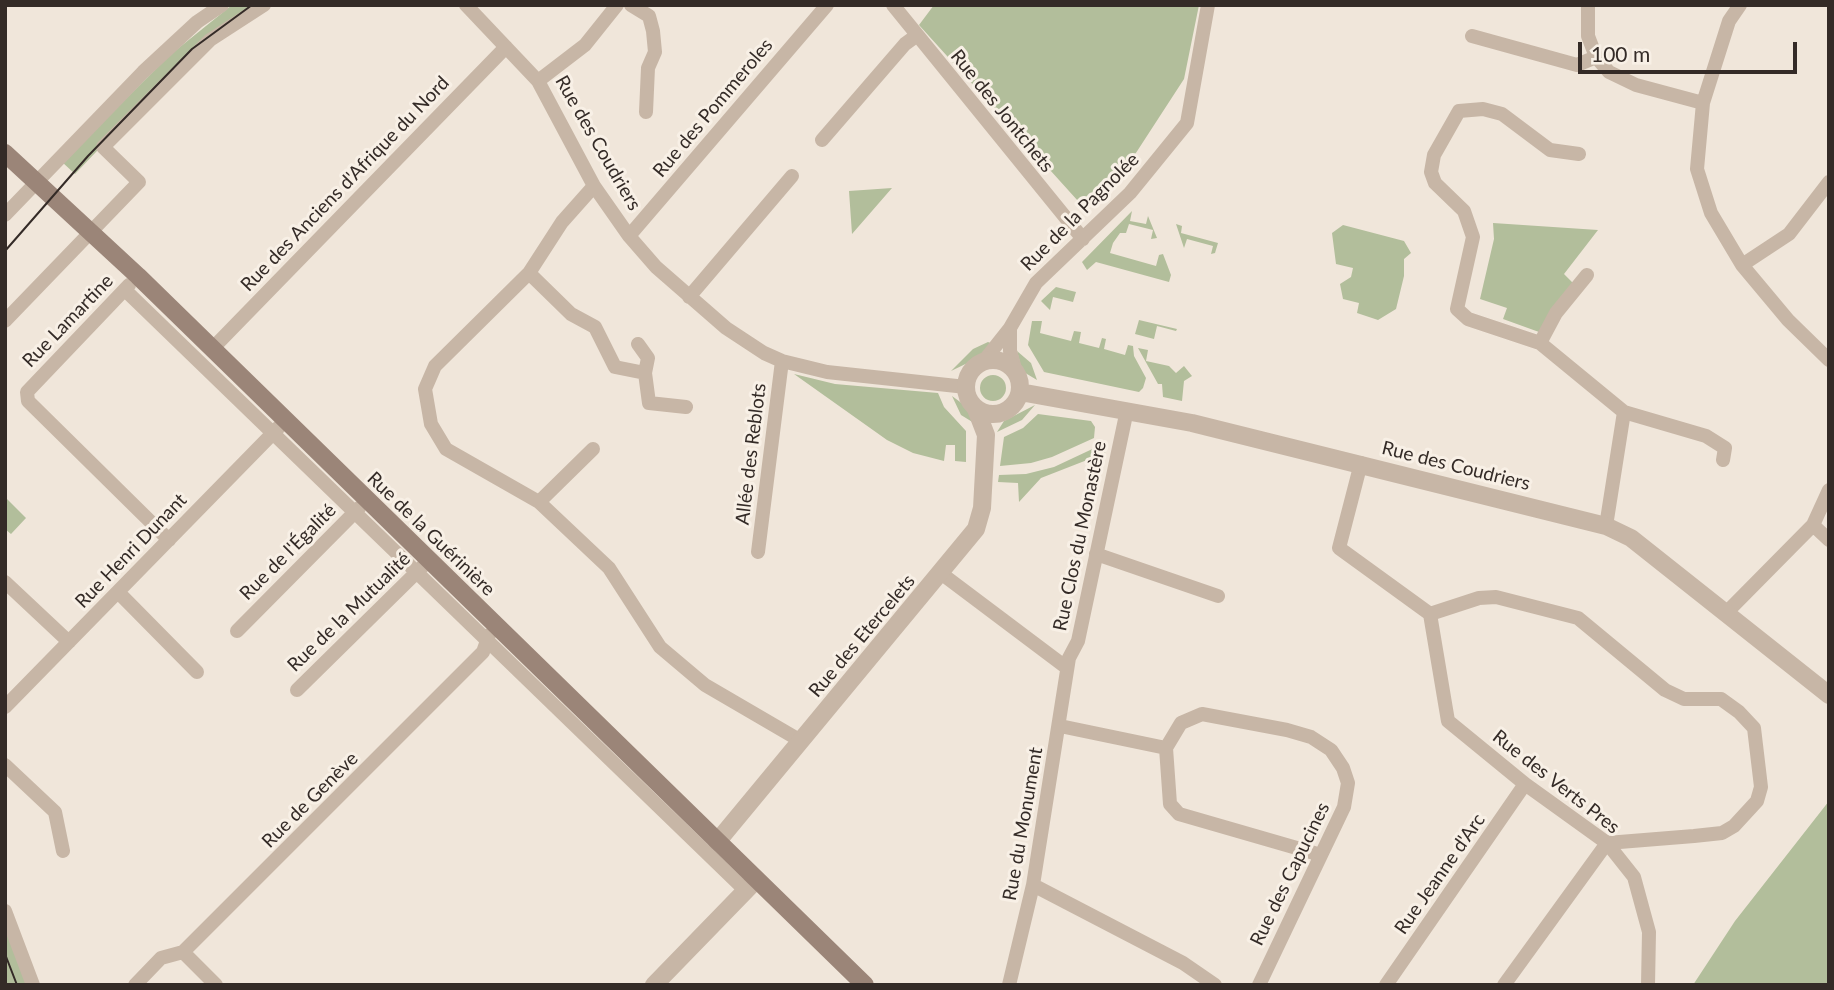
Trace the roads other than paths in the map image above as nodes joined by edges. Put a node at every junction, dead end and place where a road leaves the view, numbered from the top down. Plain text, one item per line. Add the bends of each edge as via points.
1 (222, 5) edge
2 (264, 5) edge
3 (466, 5) edge
4 (617, 5) edge
5 (631, 5) edge
6 (827, 5) edge
7 (893, 5) edge
8 (1208, 5) edge
9 (1588, 5) edge
10 (1740, 5) edge
11 (916, 36) junction
12 (1472, 36) dead end
13 (506, 47) junction
14 (1596, 57) junction
15 (538, 81) junction
16 (1703, 103) junction
17 (646, 112) dead end
18 (822, 140) dead end
19 (5, 153) edge
20 (1580, 154) dead end
21 (792, 176) dead end
22 (1829, 181) edge
23 (35, 182) junction
24 (594, 186) junction
25 (5, 215) edge
26 (90, 233) junction
27 (629, 236) junction
28 (1083, 239) junction
29 (1742, 265) junction
30 (529, 273) junction
31 (1587, 275) dead end
32 (138, 276) junction
33 (125, 290) junction
34 (689, 298) junction
35 (5, 321) edge
36 (1010, 328) junction
37 (1540, 342) junction
38 (638, 344) dead end
39 (212, 349) junction
40 (1829, 360) edge
41 (782, 361) junction
42 (983, 362) junction
43 (1016, 372) junction
44 (645, 373) junction
45 (966, 387) junction
46 (1020, 392) junction
47 (685, 407) dead end
48 (976, 409) junction
49 (1127, 410) junction
50 (1624, 412) junction
51 (1002, 413) junction
52 (279, 428) junction
53 (986, 435) junction
54 (593, 449) dead end
55 (1724, 454) dead end
56 (1361, 463) junction
57 (1829, 490) edge
58 (540, 502) junction
59 (360, 506) junction
60 (1814, 524) junction
61 (1605, 526) junction
62 (169, 540) junction
63 (1829, 540) edge
64 (758, 552) dead end
65 (1096, 554) junction
66 (423, 566) junction
67 (942, 574) junction
68 (5, 582) edge
69 (118, 592) junction
70 (1218, 596) dead end
71 (1726, 613) junction
72 (1430, 614) junction
73 (237, 631) dead end
74 (492, 633) junction
75 (69, 642) junction
76 (1067, 668) junction
77 (197, 672) dead end
78 (297, 690) dead end
79 (1829, 695) edge
80 (5, 707) edge
81 (1060, 726) junction
82 (801, 741) junction
83 (1166, 748) junction
84 (5, 765) edge
85 (1525, 784) junction
86 (718, 842) junction
87 (1607, 843) junction
88 (63, 850) dead end
89 (1321, 855) junction
90 (751, 885) junction
91 (1033, 885) junction
92 (5, 911) edge
93 (183, 952) junction
94 (33, 985) edge
95 (135, 985) edge
96 (216, 985) edge
97 (654, 985) edge
98 (864, 985) edge
99 (1009, 985) edge
100 (1215, 985) edge
101 (1259, 985) edge
102 (1386, 985) edge
103 (1504, 985) edge
104 (1648, 985) edge

1 - 23 street via 143,72
2 - 26 street via 210,40 103,147 139,182
3 - 13 street, Rue des Coudriers
4 - 15 street via 585,45
5 - 17 street via 649,16 653,31 655,52 648,68
6 - 27 street, Rue des Pommeroles
7 - 11 street, Rue des Jontchets
8 - 28 street, Rue de la Pagnolée via 1187,123 1139,184
9 - 14 street via 1588,36
10 - 16 street via 1729,21
11 - 18 street
11 - 28 street, Rue des Jontchets
12 - 14 street via 1577,65
13 - 15 street, Rue des Coudriers
13 - 39 street, Rue des Anciens d'Afrique du Nord
14 - 16 street via 1609,72 1636,85
15 - 24 street, Rue des Coudriers
16 - 29 street via 1697,169 1712,213
19 - 23 main road, Rue de la Guérinière
20 - 37 street via 1550,149 1502,114 1483,109 1460,111 1434,155 1431,172 1435,183 1464,211 1473,237 1457,309 1468,319
21 - 34 street
22 - 29 street via 1789,234
23 - 25 street
23 - 26 main road, Rue de la Guérinière
24 - 27 street, Rue des Coudriers
24 - 30 street via 562,222
26 - 32 main road, Rue de la Guérinière
26 - 35 street
27 - 34 street, Rue des Coudriers
28 - 36 street, Rue de la Pagnolée via 1036,283
29 - 40 street
30 - 44 street via 571,314 595,327 615,367
30 - 58 street via 435,366 425,389 431,424 446,449
31 - 37 street via 1556,313
32 - 33 street, Rue Lamartine
32 - 39 main road, Rue de la Guérinière
33 - 52 street
33 - 62 street, Rue Lamartine via 27,392 28,401
34 - 41 street, Rue des Coudriers via 735,334
36 - 42 street, Rue de la Pagnolée
36 - 43 street
37 - 50 street
38 - 44 street via 648,358
39 - 52 main road, Rue de la Guérinière
41 - 45 street, Rue des Coudriers via 827,372
41 - 64 street, Allée des Reblots
42 - 43 street via 1000,361
42 - 45 street via 972,371
43 - 46 street
44 - 47 street via 649,403
45 - 48 street
46 - 49 street, Rue des Coudriers
46 - 51 street via 1015,404
48 - 51 street
48 - 53 street, Rue des Etercelets
49 - 56 street, Rue des Coudriers
49 - 65 street, Rue Clos du Monastère
50 - 55 street via 1706,436
50 - 61 street
51 - 53 street
52 - 59 main road, Rue de la Guérinière
52 - 62 street, Rue Henri Dunant
53 - 67 street, Rue des Etercelets via 980,519
54 - 58 street
56 - 61 street, Rue des Coudriers
56 - 72 street via 1339,548
57 - 60 street
58 - 82 street via 609,568 660,647 705,685
59 - 66 main road, Rue de la Guérinière
59 - 73 street, Rue de l'Égalité
60 - 63 street
60 - 71 street
61 - 71 street, Rue des Coudriers via 1631,538
62 - 69 street, Rue Henri Dunant
65 - 70 street
65 - 76 street, Rue Clos du Monastère via 1078,641
66 - 74 main road, Rue de la Guérinière
66 - 78 street, Rue de la Mutualité
67 - 76 street
67 - 82 street, Rue des Etercelets
68 - 75 street
69 - 75 street, Rue Henri Dunant
69 - 77 street
71 - 79 street, Rue des Coudriers
72 - 85 street, Rue des Verts Pres via 1448,722
72 - 87 street via 1496,597 1578,618 1665,690 1684,699 1721,699 1754,728 1760,787 1756,801 1734,827 1694,836
74 - 86 main road, Rue de la Guérinière
74 - 90 street
74 - 93 street, Rue de Genève via 483,652
75 - 80 street, Rue Henri Dunant
76 - 81 street, Rue du Monument
81 - 83 street
81 - 91 street, Rue du Monument
82 - 86 street, Rue des Etercelets
83 - 89 street via 1170,804 1179,814
83 - 89 street, Rue des Capucines via 1181,723 1202,714 1287,730 1311,737 1331,750 1343,768 1347,795
84 - 88 street via 55,812
85 - 87 street, Rue des Verts Pres
85 - 102 street, Rue Jeanne d'Arc
86 - 90 main road, Rue de la Guérinière
87 - 103 street
87 - 104 street, Rue des Verts Pres via 1634,877 1644,908 1649,932
89 - 101 street, Rue des Capucines
90 - 97 street
90 - 98 main road, Rue de la Guérinière
91 - 99 street, Rue du Monument
91 - 100 street via 1183,963
92 - 94 street
93 - 95 street, Rue de Genève via 161,958
93 - 96 street

